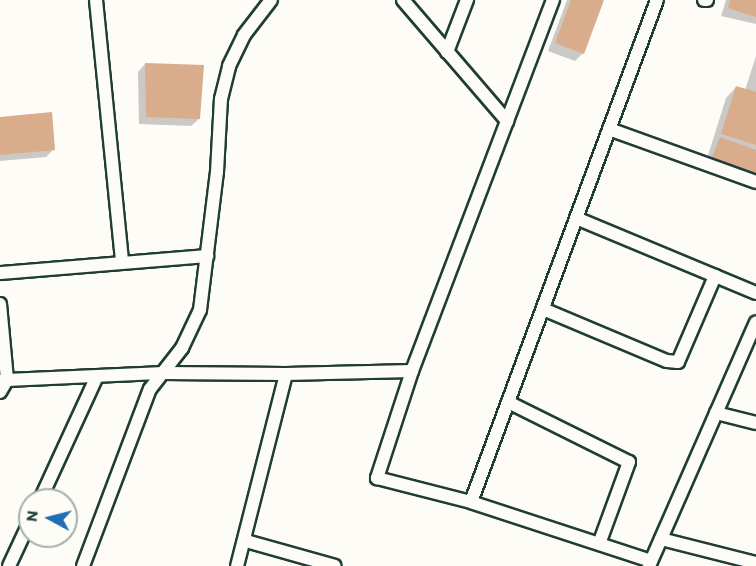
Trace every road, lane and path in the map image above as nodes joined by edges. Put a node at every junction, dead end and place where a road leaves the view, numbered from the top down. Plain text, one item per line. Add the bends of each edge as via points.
1 (96, 0) edge
2 (271, 0) edge
3 (403, 0) edge
4 (468, 0) edge
5 (554, 0) edge
6 (657, 0) edge
7 (447, 52) junction
8 (507, 121) junction
9 (609, 129) junction
10 (756, 182) edge
11 (576, 218) junction
12 (207, 256) junction
13 (122, 262) junction
14 (0, 273) edge
15 (715, 276) junction
16 (756, 293) edge
17 (0, 304) edge
18 (543, 309) junction
19 (756, 322) edge
20 (412, 371) junction
21 (164, 373) junction
22 (286, 374) junction
23 (97, 376) junction
24 (4, 380) edge
25 (0, 392) edge
26 (508, 402) junction
27 (716, 413) junction
28 (756, 423) edge
29 (46, 488) edge
30 (471, 502) junction
31 (661, 539) junction
32 (246, 541) junction
33 (599, 544) junction
34 (18, 547) edge
35 (755, 562) edge
36 (650, 563) edge
37 (9, 566) edge
38 (83, 566) edge
39 (237, 566) edge
40 (335, 566) edge

1 - 13 street
2 - 12 street via 243,35 220,99
3 - 7 street
4 - 7 street
5 - 8 street
6 - 9 street
7 - 8 street
8 - 20 street
9 - 10 street
9 - 11 street
11 - 15 street
11 - 18 street
12 - 13 street
12 - 21 street via 200,310 182,348
13 - 14 street
15 - 16 street
15 - 18 street via 678,362 667,361
17 - 24 street
18 - 26 street
19 - 27 street
20 - 22 street
20 - 30 street via 377,478
21 - 22 street
21 - 23 street
21 - 38 street via 150,388
22 - 32 street
23 - 24 street
23 - 29 street
24 - 25 street
26 - 30 street
26 - 33 street via 629,462
27 - 28 street
27 - 31 street
30 - 33 street
31 - 35 street
31 - 36 street
32 - 39 street
32 - 40 street
33 - 36 street
34 - 37 street

